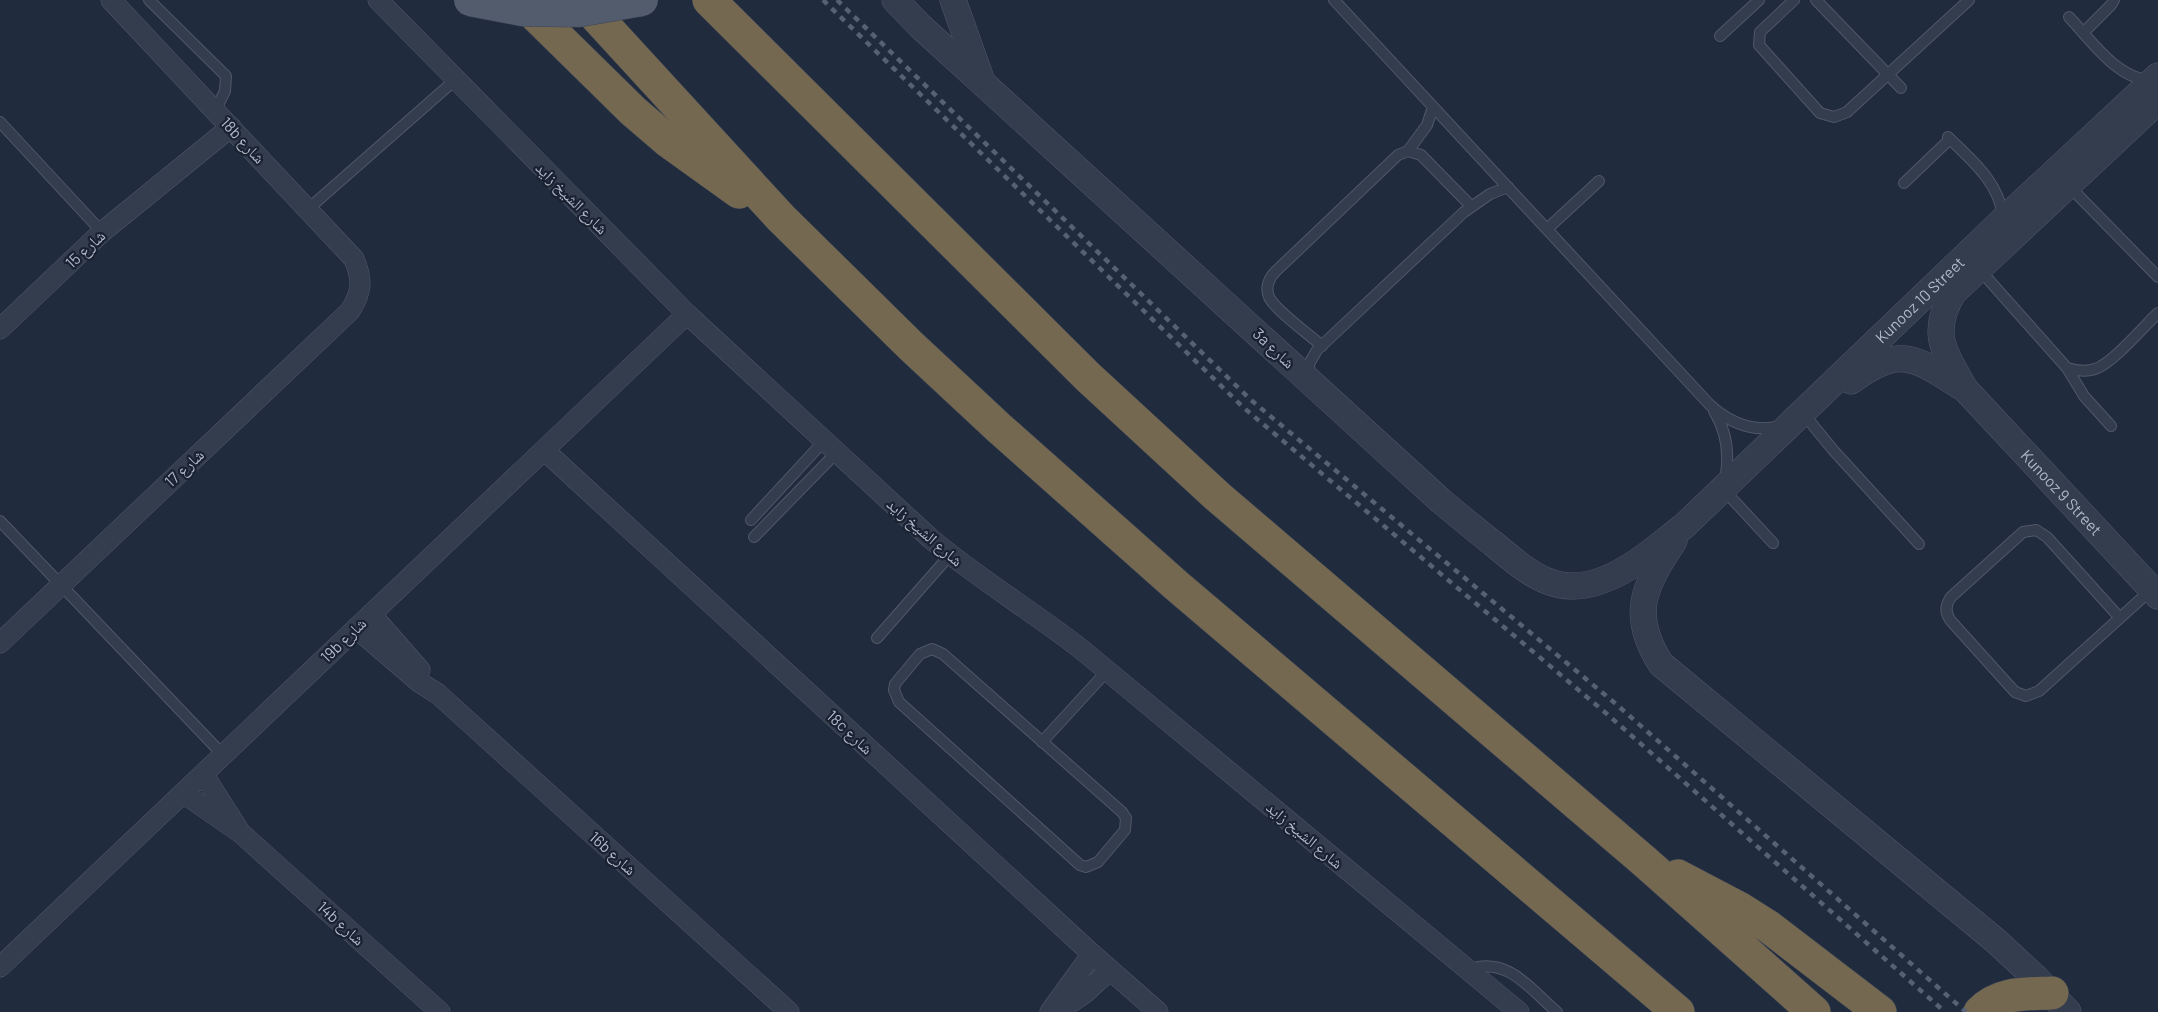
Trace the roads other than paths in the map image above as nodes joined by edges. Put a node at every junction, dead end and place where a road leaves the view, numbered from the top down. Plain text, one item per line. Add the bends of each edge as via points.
1 (111, 0) edge
2 (149, 0) edge
3 (378, 0) edge
4 (470, 0) edge
5 (520, 0) edge
6 (581, 0) edge
7 (642, 0) edge
8 (709, 0) edge
9 (895, 0) edge
10 (908, 0) edge
11 (953, 0) edge
12 (1334, 0) edge
13 (1759, 0) edge
14 (1794, 0) edge
15 (1816, 0) edge
16 (1969, 0) edge
17 (2114, 0) edge
18 (2069, 17) dead end
19 (920, 26) junction
20 (2084, 32) junction
21 (1720, 36) dead end
22 (1888, 75) junction
23 (455, 80) junction
24 (982, 81) junction
25 (1901, 88) dead end
26 (2156, 94) edge
27 (1433, 107) junction
28 (222, 118) junction
29 (0, 123) edge
30 (1408, 151) junction
31 (1599, 181) dead end
32 (1904, 183) dead end
33 (2067, 185) junction
34 (1508, 187) junction
35 (1471, 206) junction
36 (307, 210) junction
37 (781, 218) junction
38 (2003, 220) junction
39 (1546, 229) junction
40 (102, 232) junction
41 (1979, 268) junction
42 (2158, 277) edge
43 (360, 288) joint
44 (1953, 293) joint
45 (2158, 313) edge
46 (687, 314) junction
47 (0, 329) edge
48 (1322, 346) junction
49 (2067, 368) junction
50 (1311, 383) junction
51 (1965, 389) junction
52 (1710, 405) junction
53 (1802, 412) junction
54 (2111, 426) dead end
55 (831, 447) junction
56 (544, 450) junction
57 (1722, 489) junction
58 (751, 520) dead end
59 (0, 521) edge
60 (1684, 526) junction
61 (754, 537) dead end
62 (1773, 543) dead end
63 (1919, 544) dead end
64 (950, 555) junction
65 (60, 585) junction
66 (2155, 592) edge
67 (371, 614) junction
68 (2120, 618) junction
69 (356, 628) junction
70 (877, 638) dead end
71 (0, 643) edge
72 (1107, 671) junction
73 (438, 694) junction
74 (1042, 742) junction
75 (223, 755) junction
76 (204, 774) junction
77 (183, 794) junction
78 (242, 834) junction
79 (1644, 861) junction
80 (1092, 954) junction
81 (0, 967) edge
82 (1110, 970) junction
83 (1468, 970) junction
84 (1647, 985) junction
85 (2060, 1003) edge
86 (440, 1012) edge
87 (789, 1012) edge
88 (1050, 1012) edge
89 (1058, 1012) edge
90 (1158, 1012) edge
91 (1519, 1012) edge
92 (1557, 1012) edge
93 (1665, 1012) edge
94 (1678, 1012) edge
95 (1814, 1012) edge
96 (1880, 1012) edge
97 (1980, 1012) edge

1 - 28 street, 18b شارع
2 - 28 lane via 225,76
3 - 23 street, شارع الشيخ زايد
4 - 7 main road, bridge via 522,10 578,11
5 - 37 highway via 668,141
6 - 37 highway
8 - 79 highway via 1151,437
9 - 19 street, 3a شارع
10 - 19 street
11 - 24 street
12 - 27 lane
13 - 21 lane
14 - 22 lane via 1762,29 1758,41 1820,113 1843,115
15 - 22 lane
16 - 22 lane
17 - 20 lane
18 - 20 lane
19 - 24 street, 3a شارع
20 - 26 lane via 2116,66
22 - 25 lane
23 - 36 lane
23 - 46 street, شارع الشيخ زايد
24 - 50 street, 3a شارع
26 - 33 street, Kunooz 10 Street
26 - 38 street, Kunooz 10 Street
27 - 30 lane via 1427,124
27 - 34 lane
28 - 36 street, 18b شارع
28 - 40 street, شارع 15 via 198,156
29 - 40 lane
30 - 35 lane via 1421,155
30 - 48 lane via 1398,155 1272,275 1270,297
31 - 39 lane
32 - 38 lane via 1949,138 1986,175 1998,194
33 - 41 street, Kunooz 10 Street
33 - 42 lane
34 - 35 lane
34 - 39 lane
35 - 48 lane
36 - 43 street, 18b شارع via 354,259
37 - 84 highway via 912,346 1096,515
38 - 53 street, Kunooz 10 Street
39 - 52 lane
40 - 47 street, شارع 15
41 - 44 street, Kunooz 10 Street
41 - 49 lane
43 - 65 street, شارع 17 via 350,311
44 - 51 street, Kunooz 9 Street via 1943,315 1941,339 1943,351
45 - 49 lane via 2104,365 2086,371
46 - 55 street, شارع الشيخ زايد
46 - 56 street, 19b شارع
48 - 50 lane via 1309,364
49 - 54 lane via 2084,396
50 - 60 street, 3a شارع via 1441,501 1524,570 1548,582 1573,586 1602,580 1644,556
51 - 53 street, Kunooz 9 Street via 1924,363 1900,359 1876,364
51 - 66 street, Kunooz 9 Street
52 - 53 lane via 1745,427 1761,429 1777,427
52 - 57 lane via 1726,444 1727,467
53 - 57 street, Kunooz 10 Street
53 - 63 lane
55 - 58 lane
55 - 61 lane
55 - 64 street, شارع الشيخ زايد
56 - 67 street, 19b شارع
56 - 80 street, 18c شارع
57 - 60 street, Kunooz 10 Street
57 - 62 lane
59 - 65 lane
60 - 85 street via 1654,570 1645,597 1648,639 1661,664 1996,941
64 - 70 lane
64 - 72 street, شارع الشيخ زايد
65 - 71 street, شارع 17
65 - 75 lane
66 - 68 lane
67 - 69 street, 19b شارع
67 - 73 street, 16b شارع
68 - 68 lane via 2040,691 2026,696 2015,692 1951,621 1947,606 1951,597 2023,532 2036,530 2047,537
69 - 73 street, 16b شارع
69 - 75 street, 19b شارع
72 - 74 lane
72 - 83 street, شارع الشيخ زايد
73 - 87 street, 16b شارع
74 - 74 lane via 938,650 920,654 895,684 899,702 1080,865 1092,866 1125,830 1126,818
75 - 76 street, 19b شارع
76 - 77 street, 19b شارع
76 - 78 street, 14b شارع
77 - 78 street, 14b شارع
77 - 81 street, 19b شارع
78 - 86 street, 14b شارع
79 - 95 highway
79 - 96 highway via 1708,891 1769,927
80 - 82 street, 18c شارع
80 - 88 street
82 - 89 street
82 - 90 street, 18c شارع
83 - 91 street, شارع الشيخ زايد
83 - 92 lane via 1490,965 1502,968
84 - 93 highway
84 - 94 highway
85 - 97 highway via 2003,997

